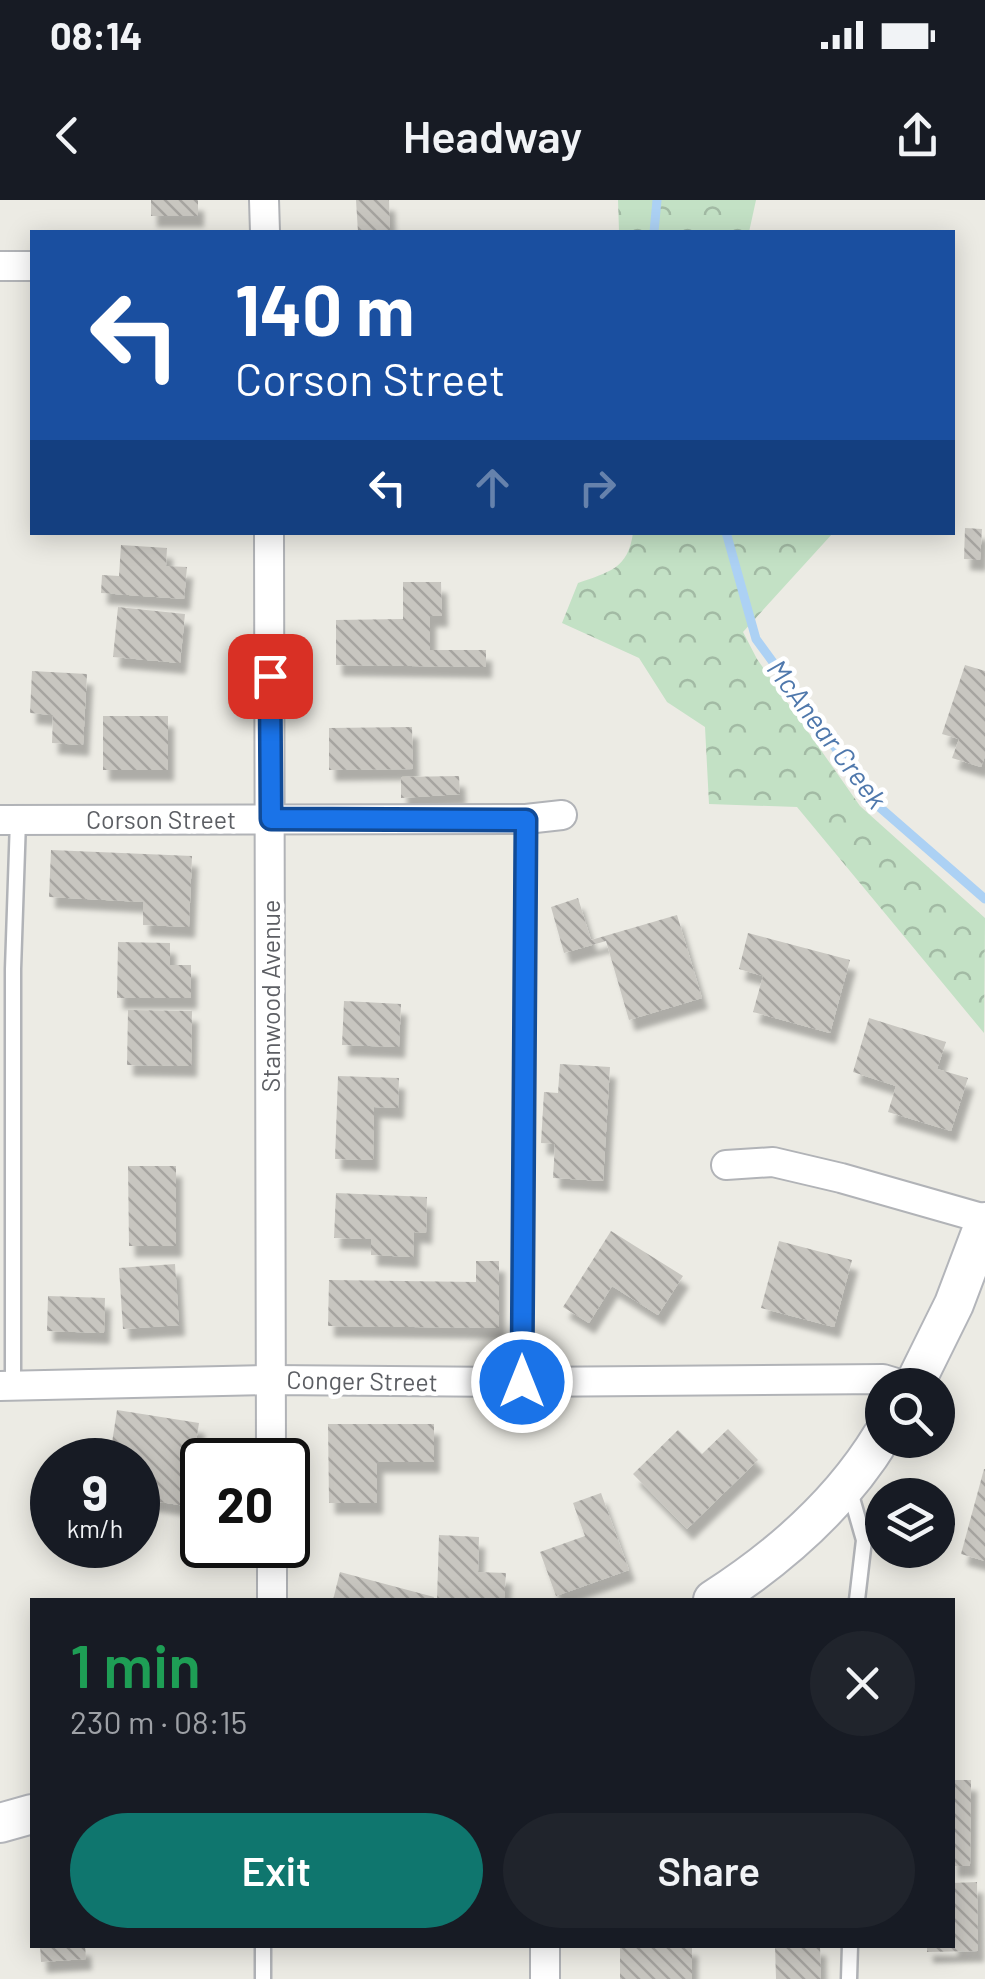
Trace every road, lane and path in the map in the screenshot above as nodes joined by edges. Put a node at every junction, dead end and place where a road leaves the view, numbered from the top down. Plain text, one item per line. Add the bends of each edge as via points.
1 (264, 200) edge
2 (266, 230) edge
3 (0, 266) edge
4 (30, 266) edge
5 (268, 535) edge
6 (562, 815) dead end
7 (271, 819) junction
8 (9, 820) edge
9 (526, 820) junction
10 (726, 1165) dead end
11 (985, 1221) edge
12 (922, 1368) edge
13 (865, 1379) edge
14 (271, 1380) junction
15 (522, 1382) junction
16 (6, 1386) edge
17 (272, 1438) edge
18 (866, 1458) edge
19 (848, 1484) junction
20 (272, 1568) edge
21 (272, 1598) edge
22 (715, 1598) edge
23 (857, 1598) edge
24 (30, 1815) edge
25 (0, 1823) edge
26 (263, 1948) edge
27 (545, 1948) edge
28 (850, 1948) edge
29 (263, 1979) edge
30 (545, 1979) edge
31 (849, 1979) edge

1 - 2 street
3 - 4 street
5 - 7 street, Stanwood Avenue
6 - 9 street, Corson Street
7 - 8 street, Corson Street
7 - 9 street, Corson Street
7 - 14 street, Stanwood Avenue
8 - 16 lane
9 - 15 lane
10 - 11 street via 773,1162
11 - 12 main road
13 - 15 street, Conger Street
14 - 15 street, Conger Street
14 - 16 street, Conger Street
14 - 17 street, Stanwood Avenue
18 - 19 main road
19 - 22 main road via 796,1541
19 - 23 lane via 864,1540
20 - 21 street
24 - 25 main road
26 - 29 lane
27 - 30 street
28 - 31 lane

